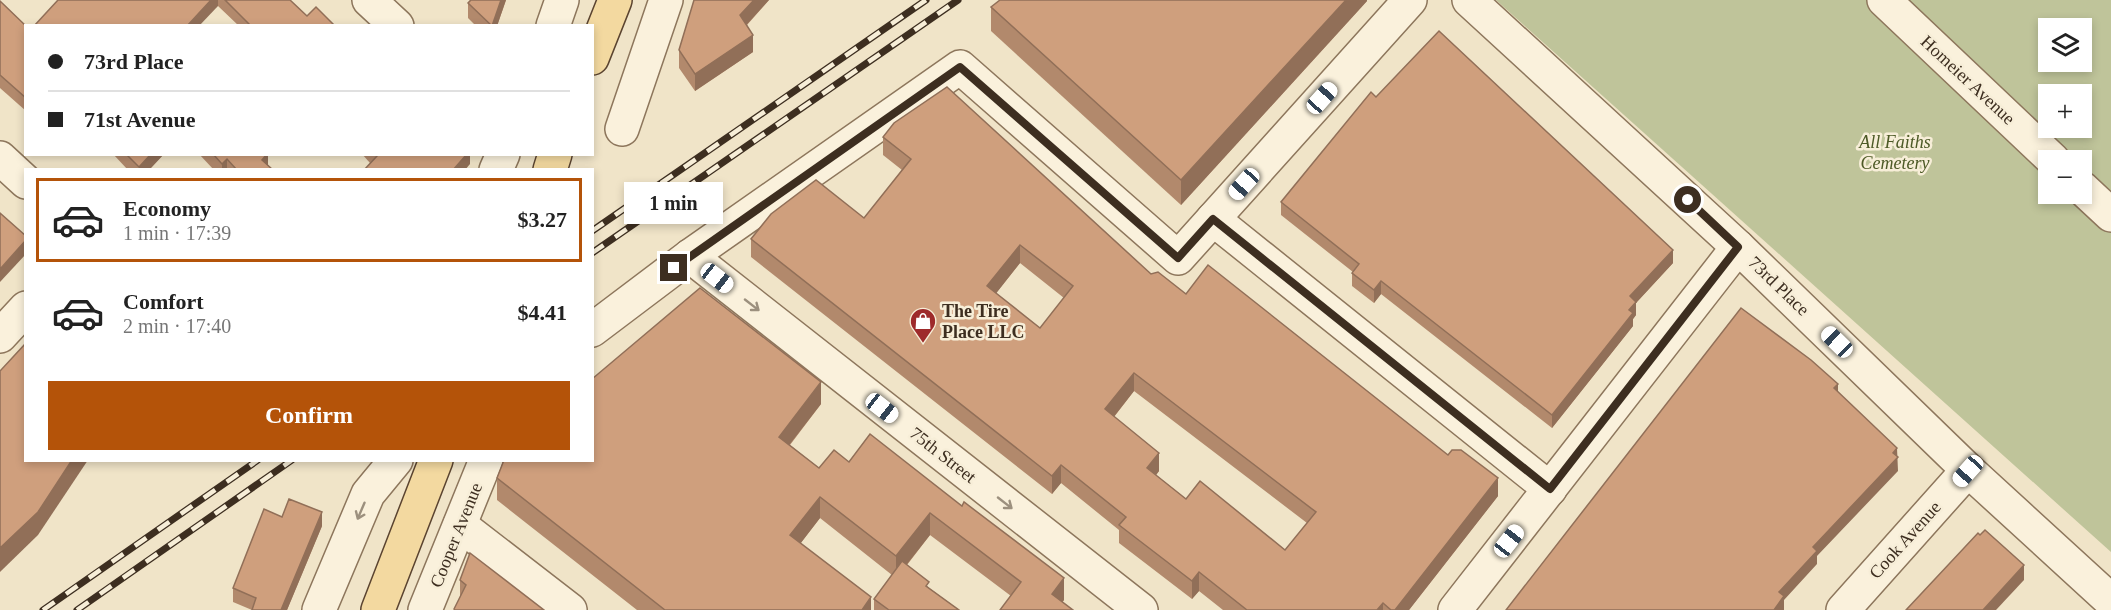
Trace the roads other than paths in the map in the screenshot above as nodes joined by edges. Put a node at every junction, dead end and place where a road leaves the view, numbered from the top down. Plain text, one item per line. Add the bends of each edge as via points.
1 (369, 0) edge
2 (562, 0) edge
3 (615, 0) edge
4 (666, 0) edge
5 (1410, 0) edge
6 (1469, 0) edge
7 (1884, 0) edge
8 (395, 24) edge
9 (554, 24) edge
10 (594, 53) edge
11 (622, 129) dead end
12 (2042, 150) edge
13 (0, 158) edge
14 (24, 180) edge
15 (2092, 197) edge
16 (2111, 215) edge
17 (1213, 219) junction
18 (1738, 247) junction
19 (690, 256) junction
20 (24, 310) edge
21 (594, 328) edge
22 (0, 336) edge
23 (394, 462) edge
24 (435, 462) edge
25 (485, 462) edge
26 (1968, 471) junction
27 (1550, 489) junction
28 (460, 525) junction
29 (2111, 601) edge
30 (319, 610) edge
31 (378, 610) edge
32 (425, 610) edge
33 (570, 610) edge
34 (1141, 610) edge
35 (1455, 610) edge
36 (1842, 610) edge

1 - 8 street
2 - 9 street
3 - 10 main road
4 - 11 street
5 - 17 street
6 - 18 street, 73rd Place
7 - 12 street, Homeier Avenue
13 - 14 street
15 - 16 street
17 - 19 street via 1178,258 960,67
17 - 27 street
18 - 26 street, 73rd Place
18 - 27 street
19 - 21 street
19 -> 34 street, 75th Street
20 - 22 street
23 -> 30 street via 368,494
24 - 31 main road
25 - 28 street, Cooper Avenue
26 - 29 street, 73rd Place
26 - 36 street, Cook Avenue
27 - 35 street
28 - 32 street, Cooper Avenue
28 - 33 street

